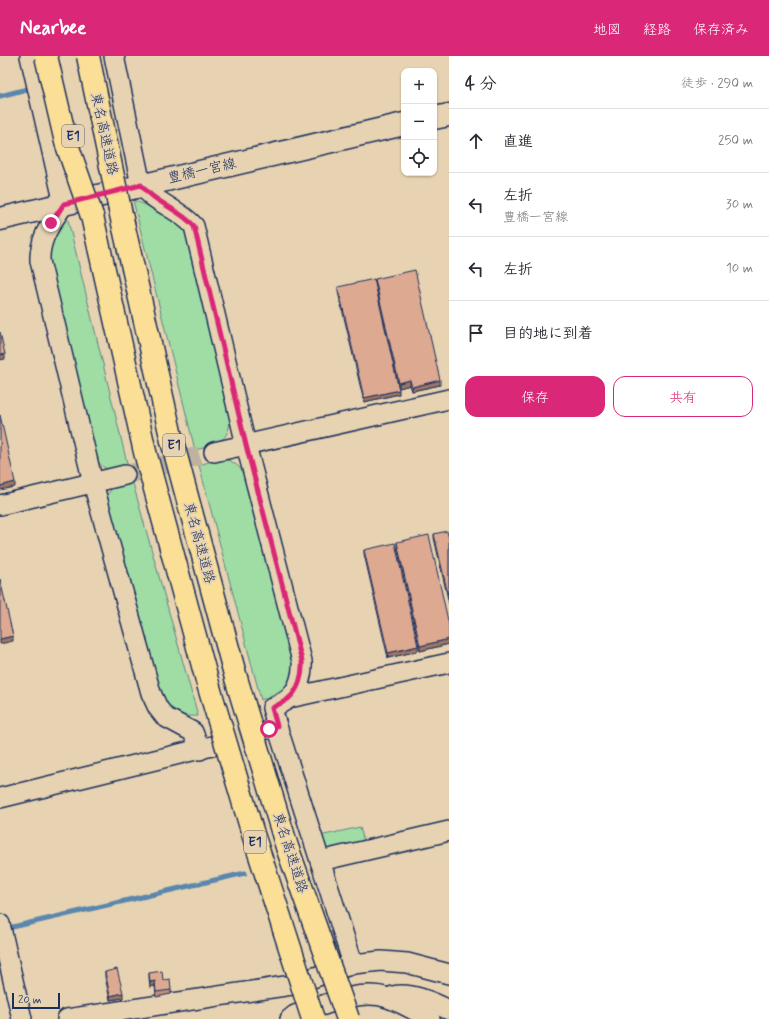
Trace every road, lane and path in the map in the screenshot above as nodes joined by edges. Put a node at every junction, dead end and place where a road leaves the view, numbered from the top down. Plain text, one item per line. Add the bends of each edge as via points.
1 (30, 56) edge
2 (46, 56) edge
3 (58, 56) edge
4 (88, 56) edge
5 (114, 56) edge
6 (449, 115) edge
7 (437, 117) edge
8 (401, 125) edge
9 (141, 185) junction
10 (64, 204) junction
11 (92, 216) junction
12 (0, 219) edge
13 (449, 399) edge
14 (246, 445) junction
15 (214, 452) tunnel mouth
16 (125, 475) tunnel mouth
17 (93, 484) junction
18 (0, 505) edge
19 (449, 663) edge
20 (289, 698) junction
21 (0, 798) edge
22 (449, 831) edge
23 (320, 861) junction
24 (0, 924) edge
25 (353, 964) junction
26 (449, 974) edge
27 (388, 998) junction
28 (449, 1010) edge
29 (22, 1019) edge
30 (67, 1019) edge
31 (290, 1019) edge
32 (313, 1019) edge
33 (348, 1019) edge
34 (430, 1019) edge

1 - 10 street
2 - 11 highway, bridge via 66,142
3 - 11 highway, 東名高速道路 / E1, bridge via 73,137
4 - 33 highway, 東名高速道路 / E1, bridge via 172,441 208,581 287,847
5 - 9 street
6 - 7 main road
8 - 9 main road, 豊橋一宮線
9 - 10 main road, 豊橋一宮線
9 - 14 street via 149,196 180,213 194,226
10 - 12 main road, 豊橋一宮線
10 - 17 street via 42,242 40,261
11 - 32 highway, 東名高速道路 / E1, bridge via 145,452 208,684
13 - 14 street
14 - 15 street
14 - 20 street via 302,661 300,681
16 - 17 street
17 - 18 street
17 - 21 street via 151,693 165,717 193,732 206,748
19 - 20 street
20 - 23 street via 272,708 273,727
22 - 23 street
23 - 25 street
24 - 29 street
25 - 26 street via 380,961 407,963
25 - 30 street via 292,985
27 - 28 street via 399,995 414,997
27 - 31 street via 373,995 356,996 295,1015
27 - 34 street

